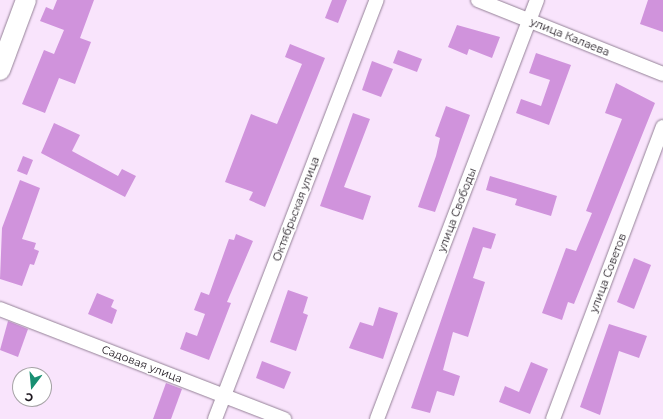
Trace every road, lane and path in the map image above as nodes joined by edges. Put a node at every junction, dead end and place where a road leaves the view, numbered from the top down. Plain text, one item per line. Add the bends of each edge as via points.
1 (17, 0) edge
2 (26, 0) edge
3 (377, 0) edge
4 (478, 0) edge
5 (537, 0) edge
6 (530, 21) junction
7 (0, 39) edge
8 (0, 70) edge
9 (663, 74) edge
10 (663, 127) edge
11 (0, 309) edge
12 (224, 396) junction
13 (215, 419) edge
14 (284, 419) edge
15 (377, 419) edge
16 (554, 419) edge

1 - 7 street
2 - 8 street
3 - 12 street, Октябрьская улица
4 - 6 street, улица Калаева
5 - 6 street, улица Свободы
6 - 9 street, улица Калаева
6 - 15 street, улица Свободы
10 - 16 street, улица Советов
11 - 12 street, Садовая улица
12 - 13 street, Октябрьская улица
12 - 14 street, Садовая улица

